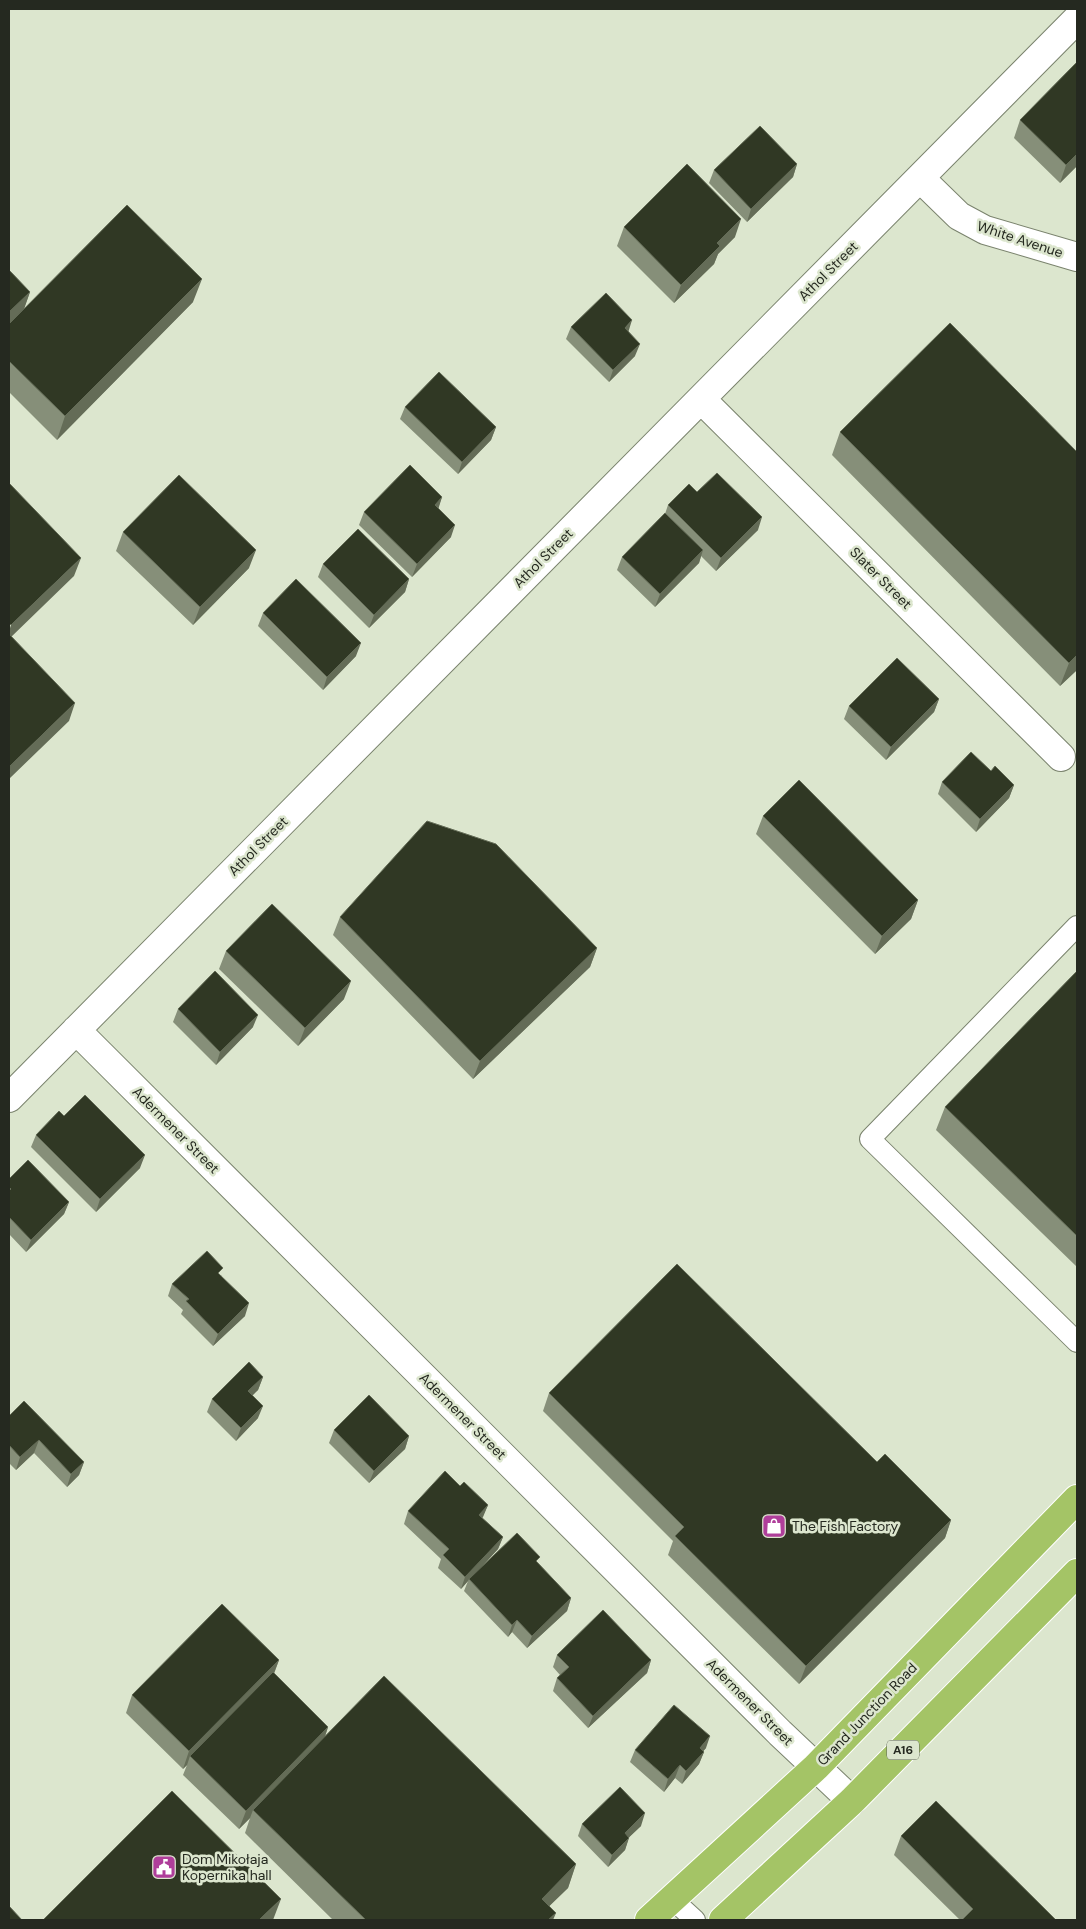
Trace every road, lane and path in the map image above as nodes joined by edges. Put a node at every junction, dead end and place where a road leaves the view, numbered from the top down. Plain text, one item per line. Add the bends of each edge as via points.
1 (1077, 19) edge
2 (920, 178) junction
3 (1077, 257) edge
4 (701, 399) junction
5 (1062, 757) dead end
6 (1077, 926) edge
7 (76, 1030) junction
8 (9, 1098) edge
9 (1077, 1342) edge
10 (1077, 1499) edge
11 (1077, 1573) edge
12 (816, 1767) junction
13 (852, 1801) junction
14 (671, 1898) junction
15 (649, 1920) edge
16 (695, 1920) edge
17 (722, 1920) edge

1 - 2 street, Athol Street
2 - 3 street, White Avenue via 959,216 985,230
2 - 4 street, Athol Street
4 - 5 street, Slater Street
4 - 7 street, Athol Street
6 - 9 lane via 870,1139
7 - 8 street, Athol Street
7 - 12 street, Adermener Street
10 - 12 highway, Grand Junction Road
11 - 13 highway, A16
12 - 13 street, Adermener Street
12 - 14 highway, Grand Junction Road
13 - 17 highway, A16
14 - 15 highway, Grand Junction Road
14 - 16 lane

